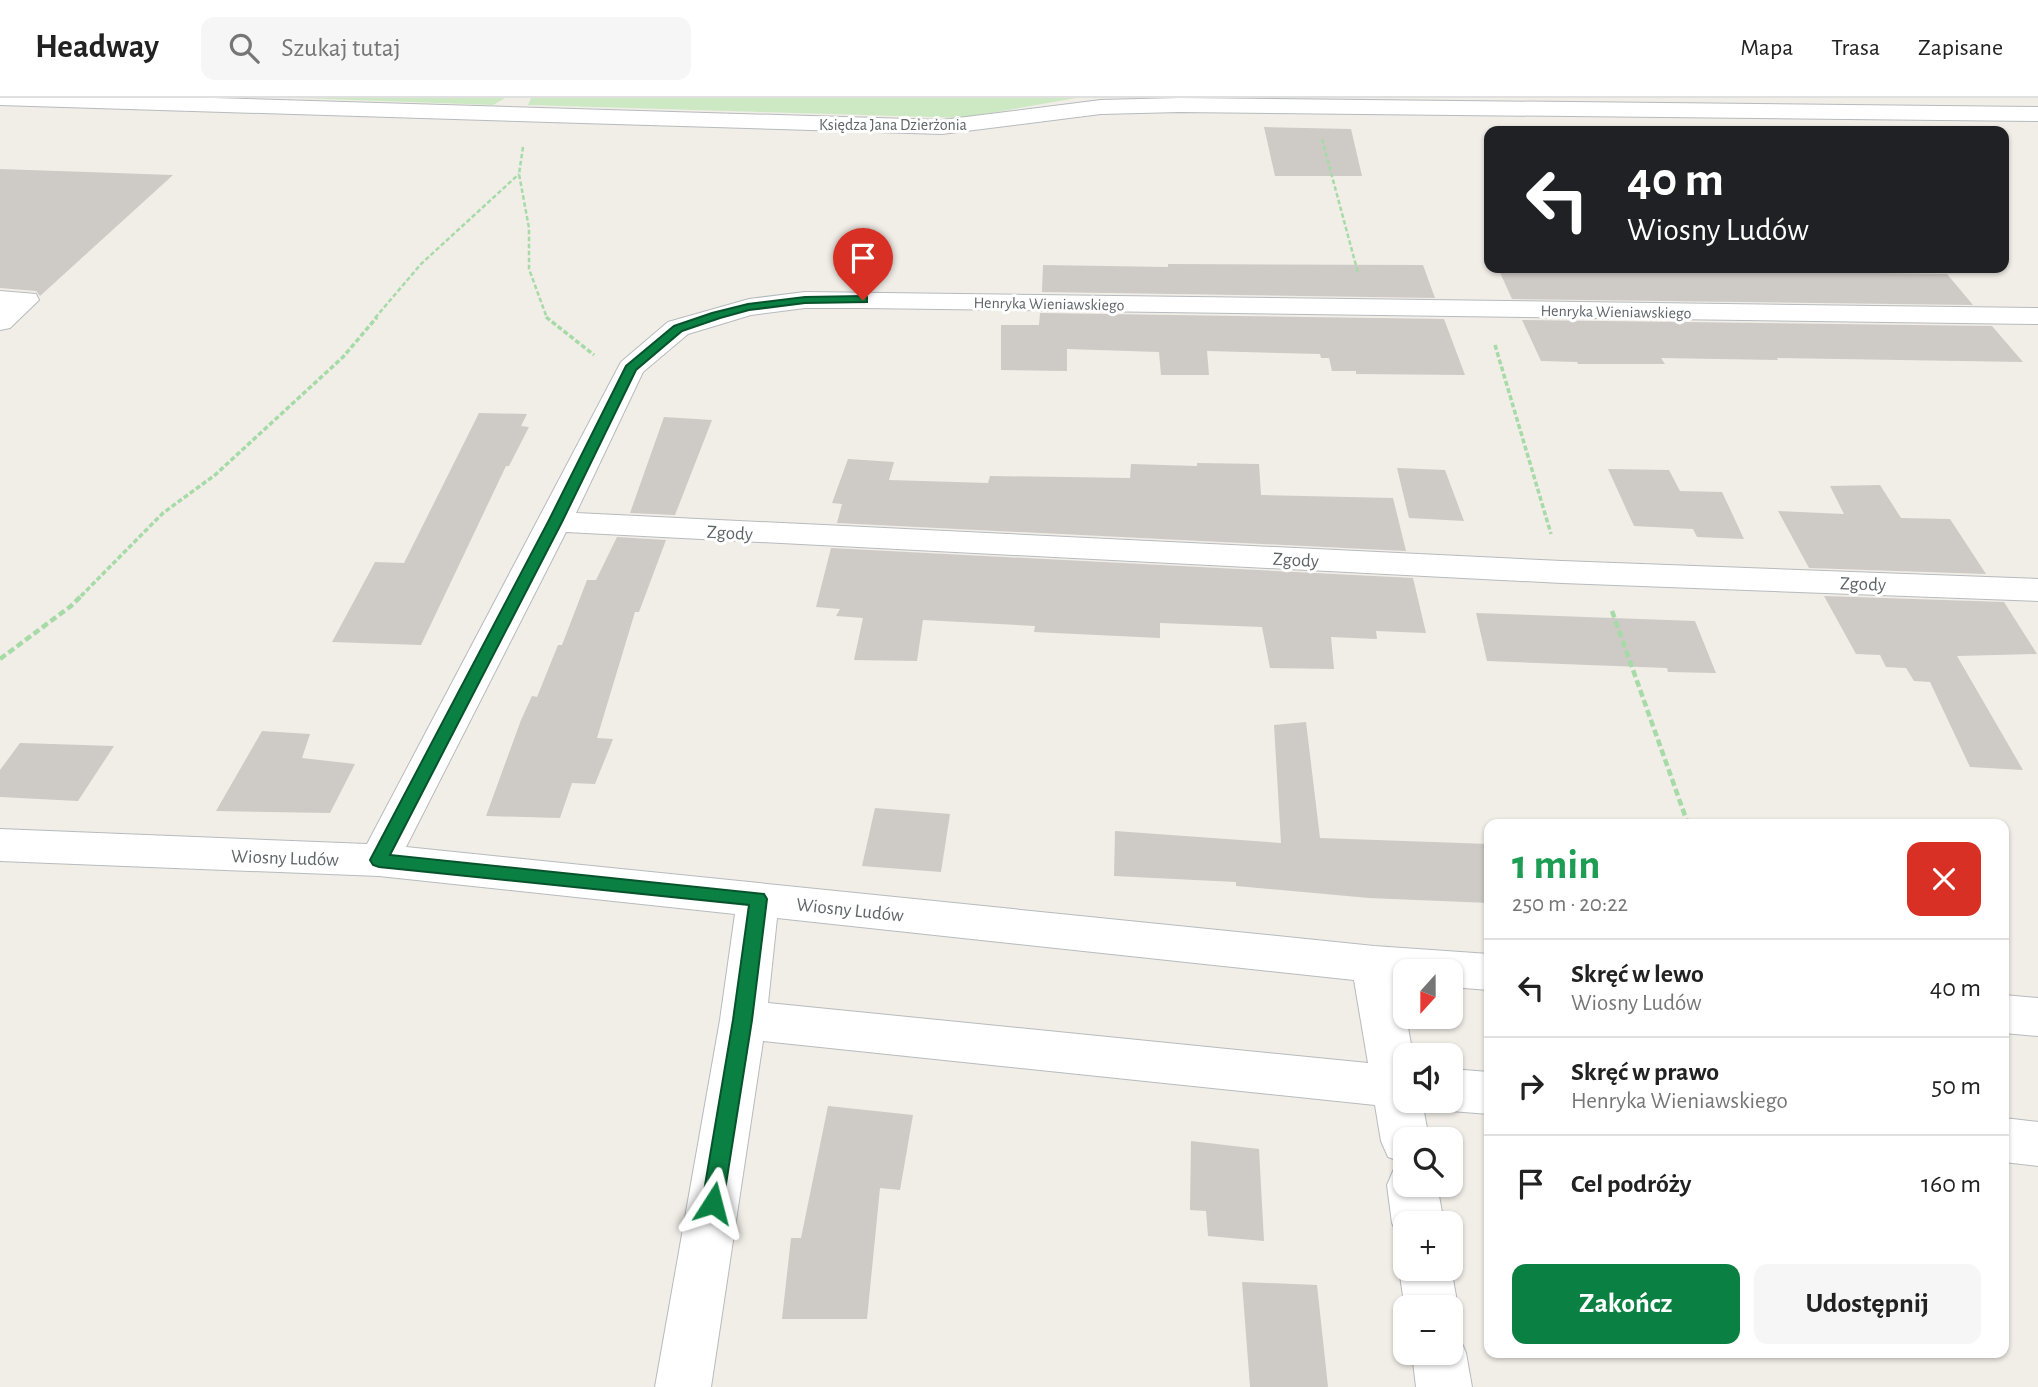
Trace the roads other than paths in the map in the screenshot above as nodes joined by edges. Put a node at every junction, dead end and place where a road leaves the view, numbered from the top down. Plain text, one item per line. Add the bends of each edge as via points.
1 (0, 98) edge
2 (515, 98) edge
3 (1497, 103) edge
4 (497, 114) junction
5 (2038, 114) edge
6 (0, 299) edge
7 (2038, 316) edge
8 (0, 322) edge
9 (555, 522) junction
10 (2038, 590) edge
11 (0, 845) edge
12 (379, 860) junction
13 (758, 899) junction
14 (1374, 964) junction
15 (1484, 972) edge
16 (743, 1020) junction
17 (1393, 1051) edge
18 (1393, 1086) edge
19 (1463, 1091) edge
20 (1484, 1093) edge
21 (2009, 1141) edge
22 (2038, 1144) edge
23 (1441, 1365) edge
24 (682, 1387) edge
25 (1444, 1387) edge

1 - 4 street, Księdza Jana Dzierżonia
2 - 4 street
3 - 4 street, Księdza Jana Dzierżonia via 1101,107 942,127
3 - 5 street, Księdza Jana Dzierżonia
6 - 8 street via 26,300
7 - 9 street, Henryka Wieniawskiego via 805,300 748,307 678,328 631,368
9 - 10 street, Zgody via 1598,574
9 - 12 street, Henryka Wieniawskiego
11 - 12 street, Wiosny Ludów
12 - 13 street, Wiosny Ludów
13 - 14 street, Wiosny Ludów
13 - 16 street
14 - 15 street, Wiosny Ludów
14 - 17 street
16 - 18 street
16 - 24 street
19 - 20 street
21 - 22 street
23 - 25 street

